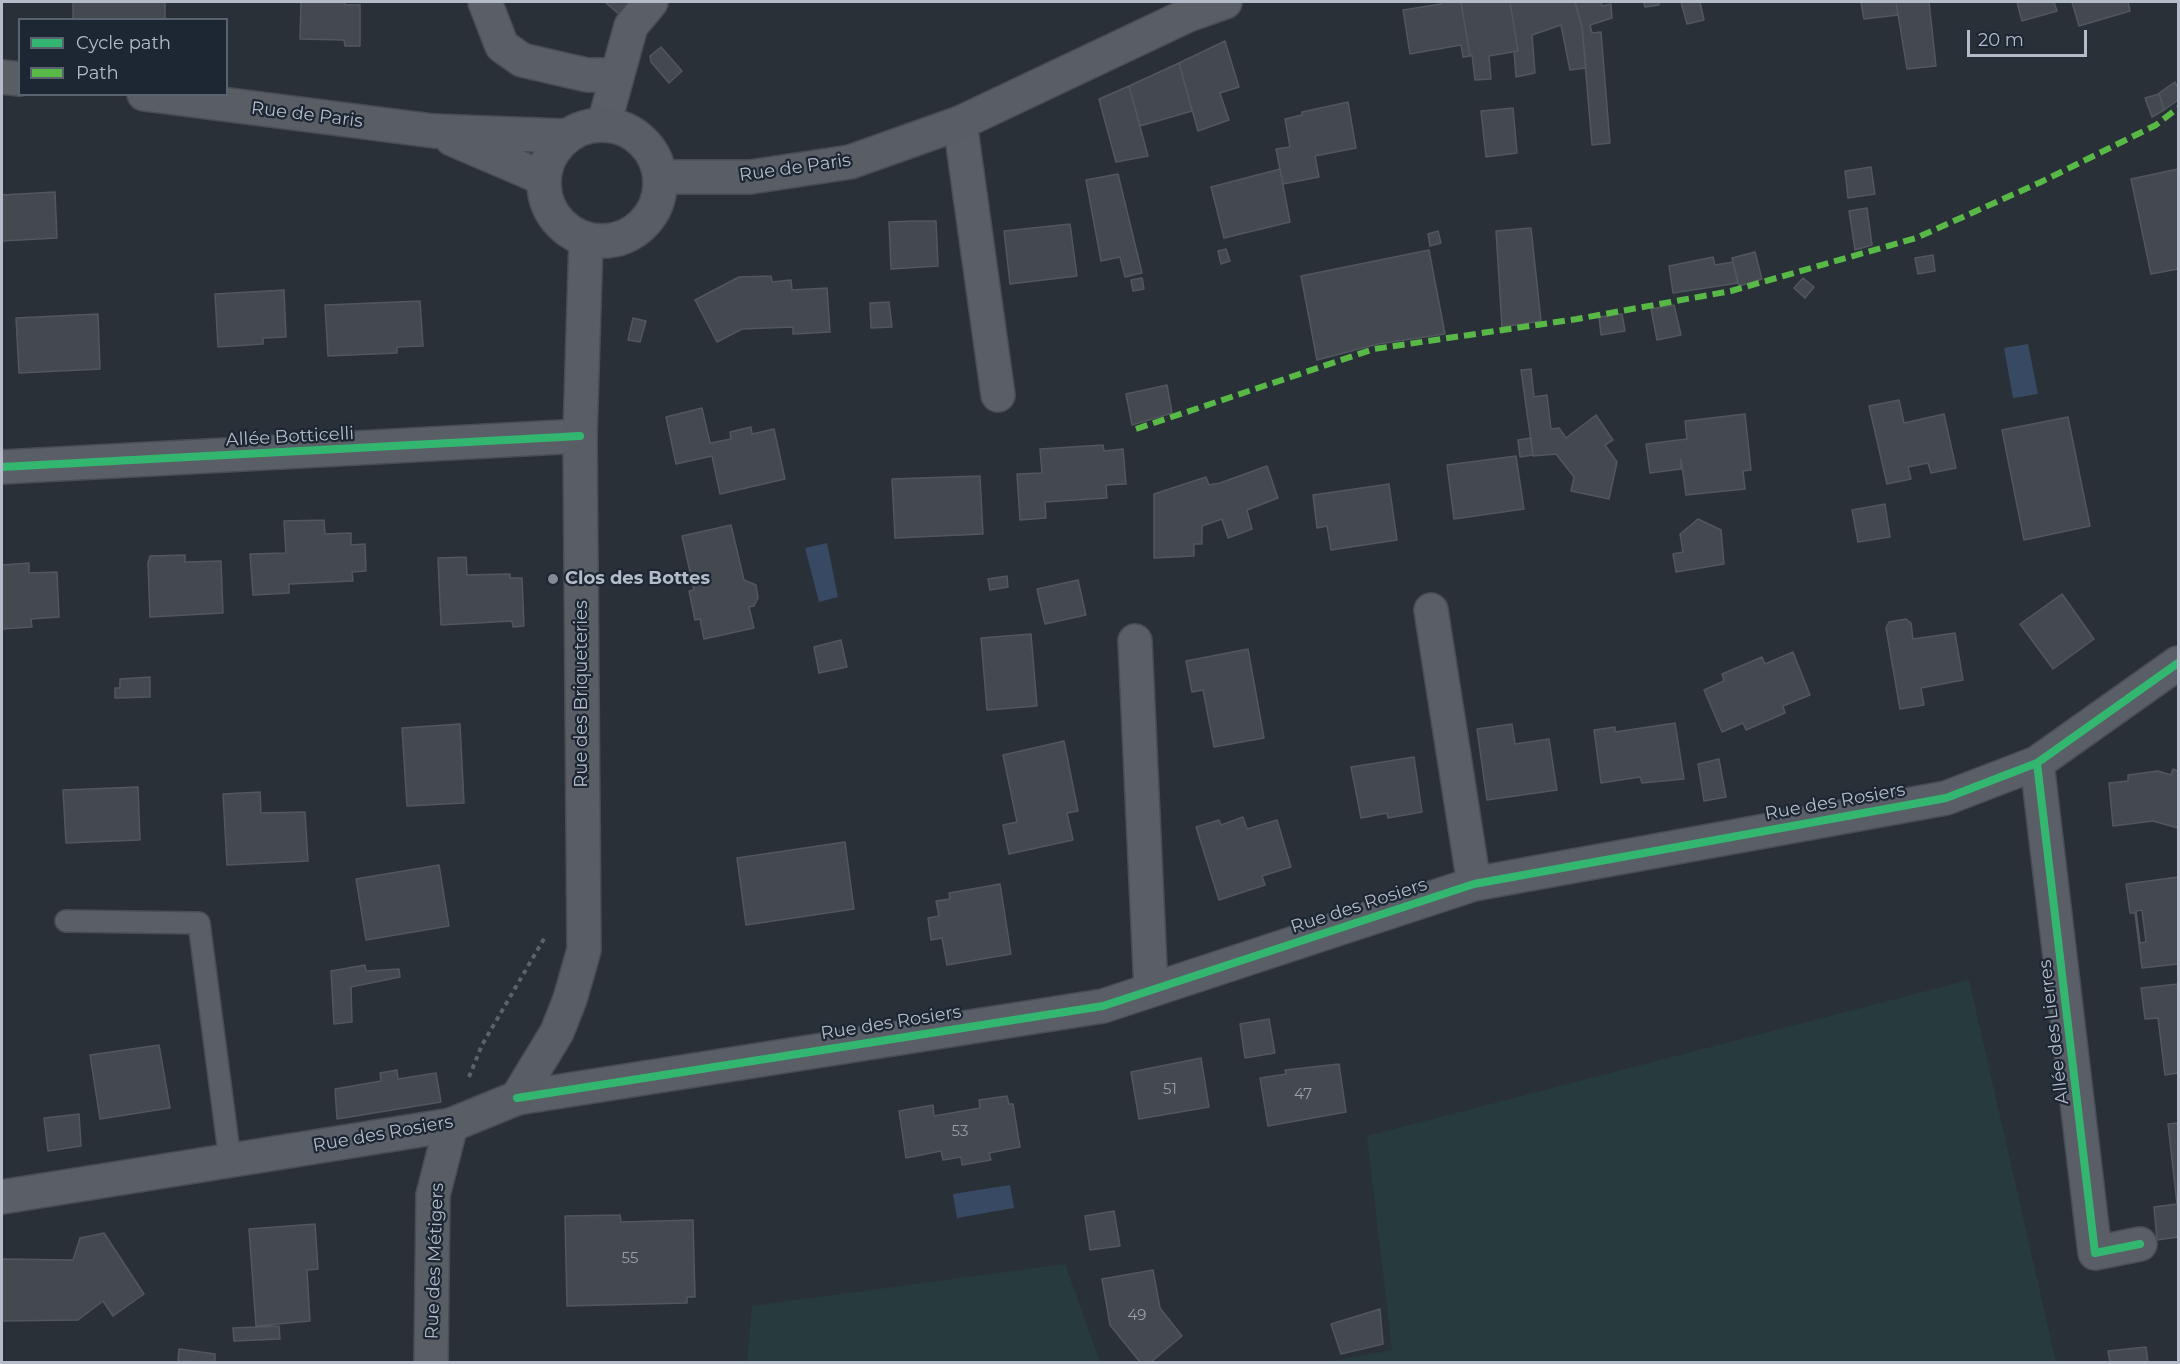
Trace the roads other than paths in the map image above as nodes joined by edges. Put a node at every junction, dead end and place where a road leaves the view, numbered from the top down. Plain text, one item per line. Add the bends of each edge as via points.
1 (485, 2) edge
2 (651, 2) edge
3 (1225, 2) edge
4 (617, 75) junction
5 (2, 77) edge
6 (18, 79) edge
7 (160, 96) edge
8 (960, 123) junction
9 (604, 124) junction
10 (434, 131) junction
11 (566, 136) junction
12 (660, 177) junction
13 (543, 178) junction
14 (586, 239) junction
15 (998, 395) dead end
16 (580, 436) junction
17 (2, 467) edge
18 (1431, 609) dead end
19 (1135, 641) dead end
20 (2178, 663) edge
21 (2037, 763) junction
22 (1474, 884) junction
23 (66, 921) dead end
24 (1151, 990) junction
25 (517, 1098) junction
26 (451, 1125) junction
27 (230, 1160) junction
28 (2, 1197) edge
29 (2140, 1244) dead end
30 (431, 1362) edge

1 - 4 street via 502,46 522,60 587,75
2 - 4 street via 631,26
3 - 8 main road, Rue de Paris via 1188,15
4 - 9 street
5 - 6 main road
7 - 10 main road, Rue de Paris
8 - 12 main road, Rue de Paris via 850,162 750,177
8 - 15 street
9 - 11 main road via 584,126
9 - 12 main road via 635,134 647,146
10 - 11 main road, Rue de Paris
10 - 13 main road, Rue de Paris
11 - 13 main road via 547,162
12 - 14 main road via 659,196 640,228 614,240
13 - 14 main road via 544,194 559,223
14 - 16 main road, Rue des Briqueteries
16 - 17 street, Allée Botticelli
16 - 25 main road, Rue des Briqueteries via 584,950 557,1032
18 - 22 street
19 - 24 street
20 - 21 street, Rue des Rosiers
21 - 22 street, Rue des Rosiers via 1946,798
21 - 29 street, Allée des Lierres via 2095,1253
22 - 24 street, Rue des Rosiers
23 - 27 lane via 199,923
24 - 25 street, Rue des Rosiers via 1103,1006
25 - 26 main road, Rue des Rosiers
26 - 27 street, Rue des Rosiers
26 - 30 main road, Rue des Métigers via 433,1195
27 - 28 street, Rue des Rosiers

